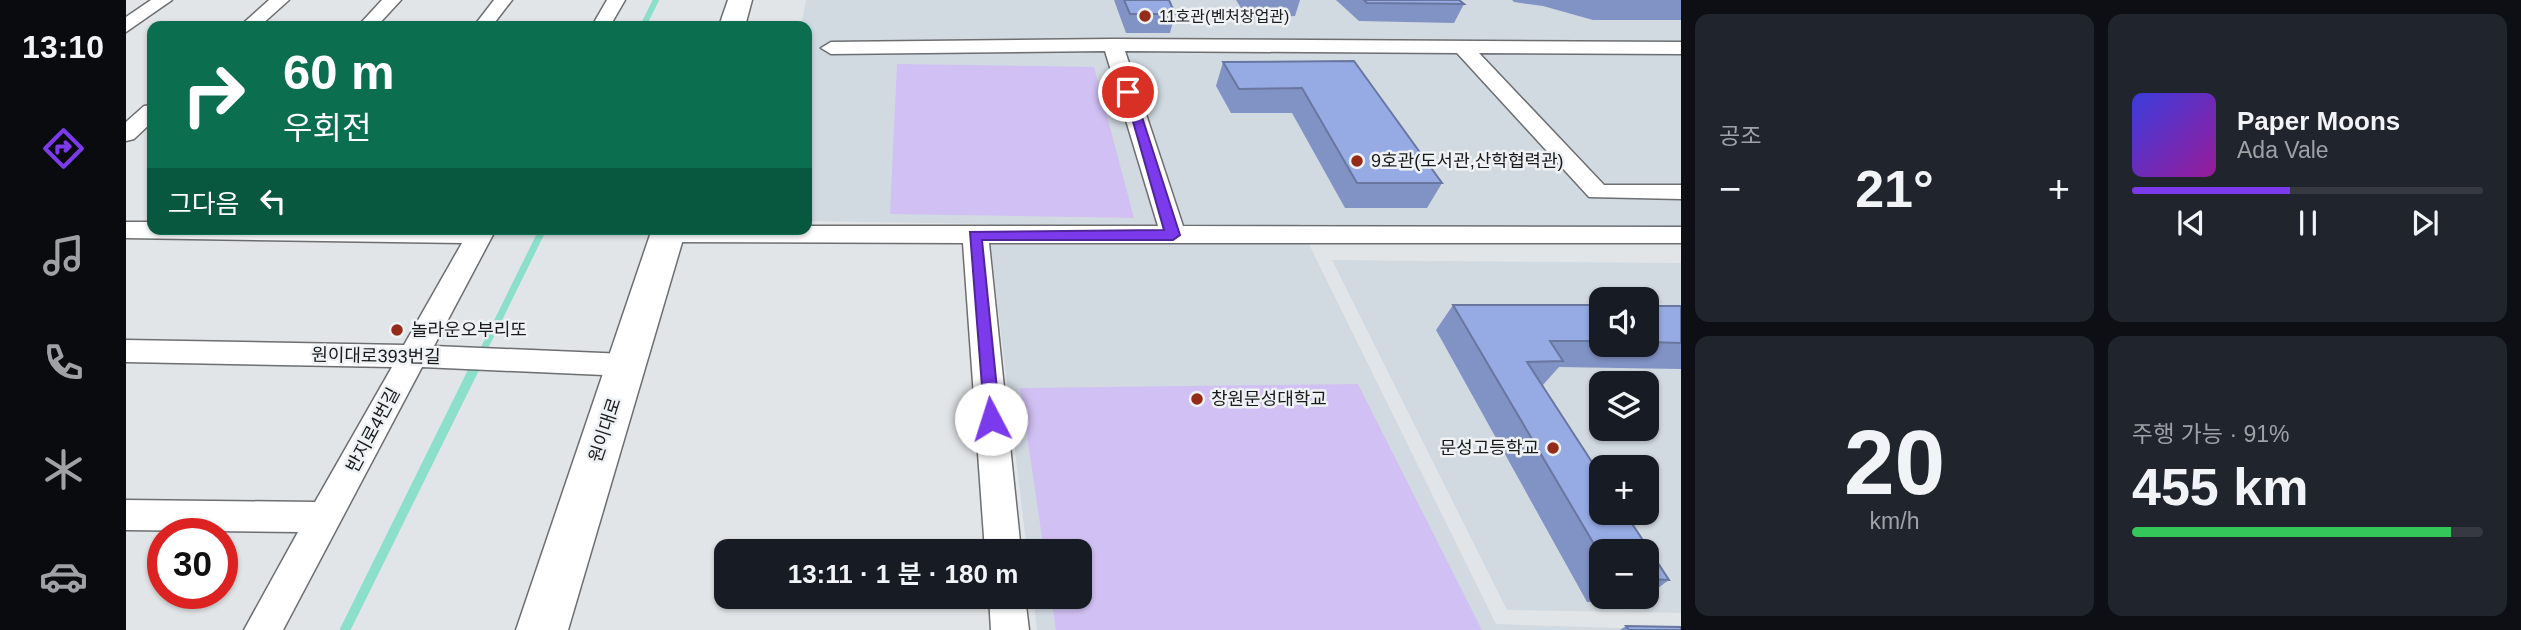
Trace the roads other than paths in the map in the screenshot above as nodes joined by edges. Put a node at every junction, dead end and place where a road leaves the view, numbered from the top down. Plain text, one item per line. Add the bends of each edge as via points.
1 (163, 0) edge
2 (279, 0) edge
3 (392, 0) edge
4 (503, 0) edge
5 (616, 0) edge
6 (740, 0) edge
7 (255, 21) edge
8 (372, 21) edge
9 (487, 21) edge
10 (604, 21) edge
11 (734, 21) edge
12 (126, 26) edge
13 (1113, 45) junction
14 (1463, 47) junction
15 (831, 48) dead end
16 (1681, 48) edge
17 (147, 115) edge
18 (126, 134) edge
19 (1598, 192) junction
20 (1681, 192) edge
21 (126, 230) edge
22 (147, 230) edge
23 (812, 233) edge
24 (480, 235) edge
25 (667, 235) edge
26 (975, 235) junction
27 (1173, 235) junction
28 (1622, 235) junction
29 (1681, 235) edge
30 (126, 351) edge
31 (412, 356) junction
32 (626, 365) junction
33 (126, 515) edge
34 (327, 516) junction
35 (1002, 539) edge
36 (1008, 609) edge
37 (263, 630) edge
38 (542, 630) edge
39 (1010, 630) edge

1 - 12 street
2 - 7 street
3 - 8 street
4 - 9 street
5 - 10 street
6 - 11 main road
13 - 14 street
13 - 15 street
13 - 27 street
14 - 16 street
14 - 19 street
17 - 18 street
19 - 20 street
19 - 28 street via 1580,192
21 - 22 street, 반지로4번길
23 - 26 street
24 - 31 street, 반지로4번길
25 - 32 main road, 원이대로
26 - 27 street
26 - 35 street
27 - 28 street
28 - 29 street
30 - 31 street, 원이대로393번길
31 - 32 street, 원이대로393번길
31 - 34 street, 반지로4번길
32 - 38 main road, 원이대로
33 - 34 street
34 - 37 street, 반지로4번길
36 - 39 street

